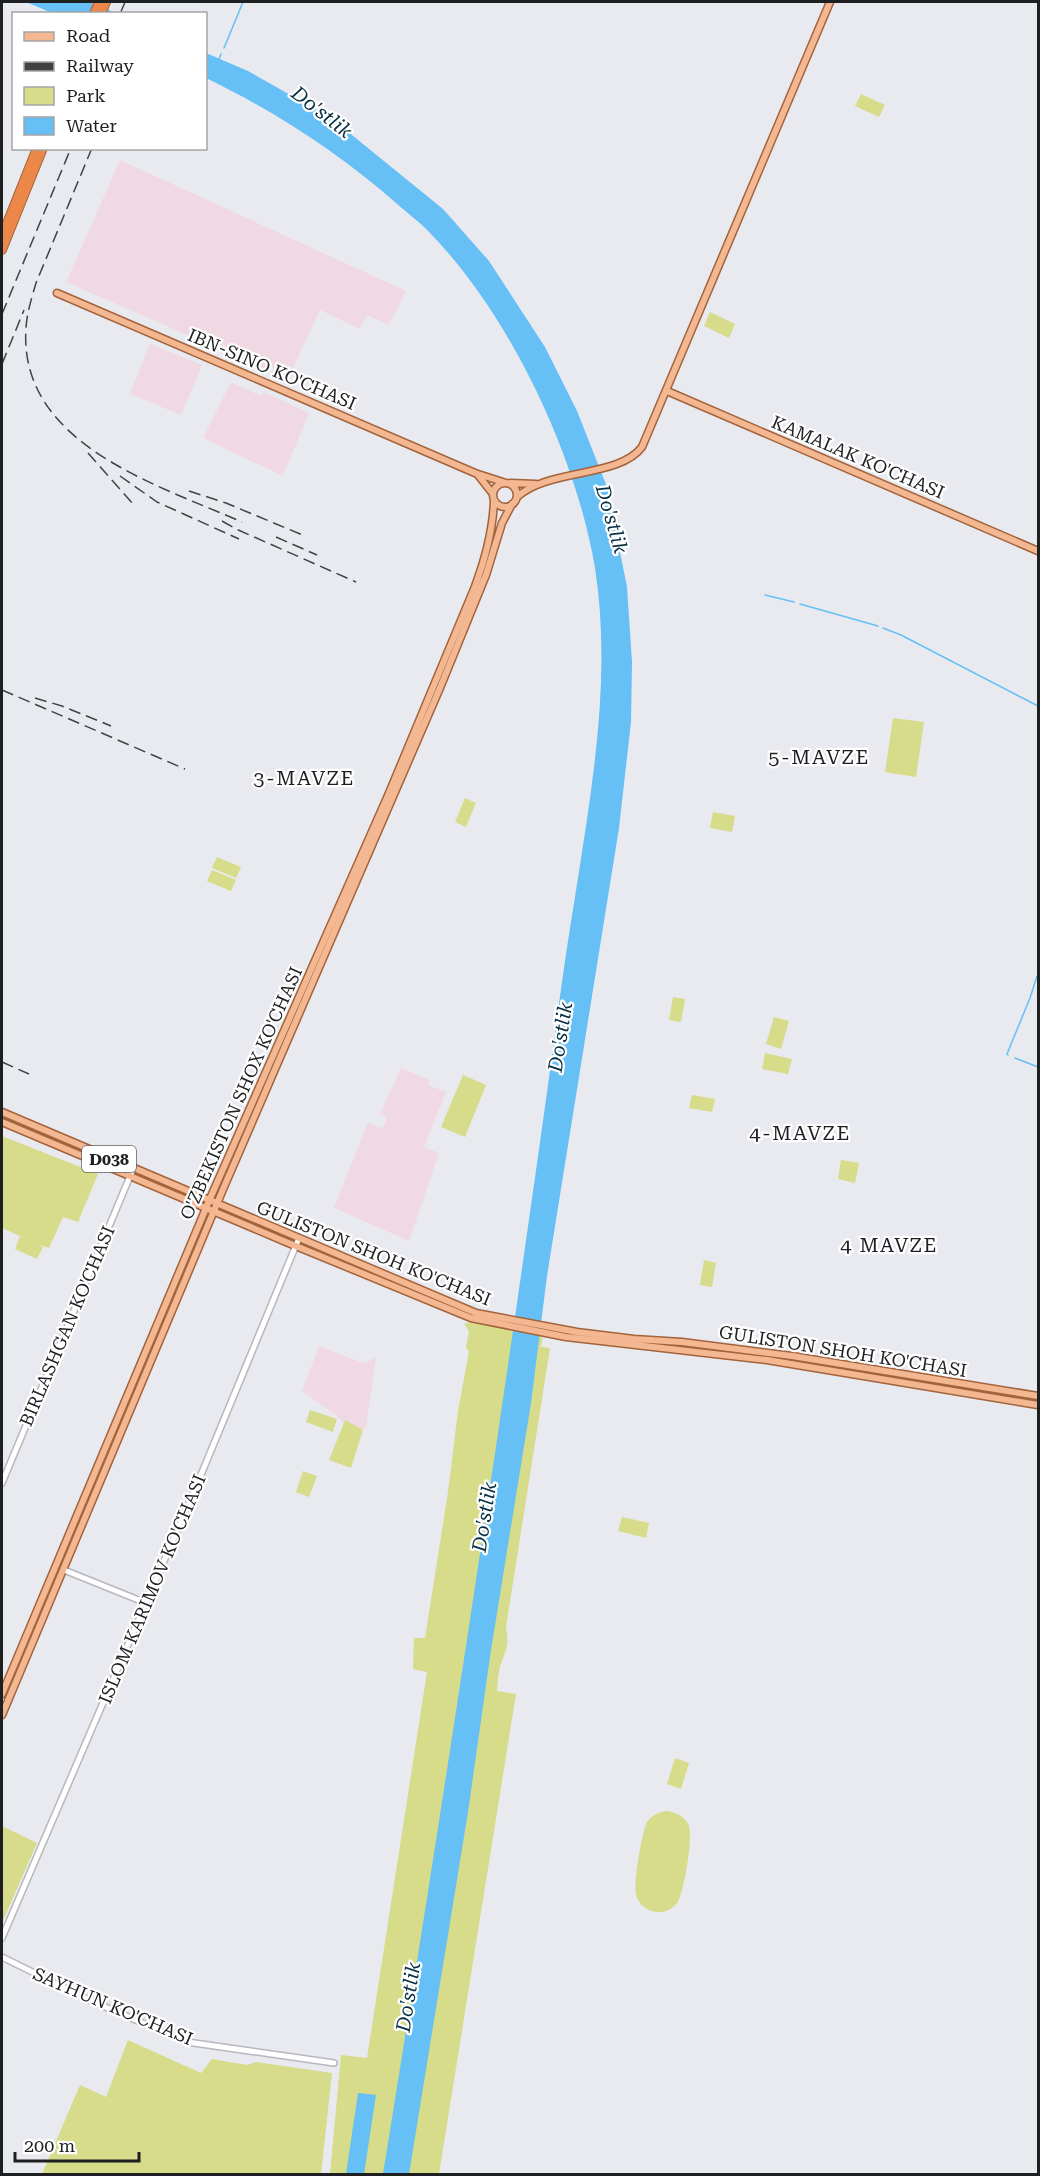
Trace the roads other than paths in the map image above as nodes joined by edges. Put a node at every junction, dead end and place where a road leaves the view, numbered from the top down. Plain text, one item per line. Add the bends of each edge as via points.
1 (830, 2) edge
2 (36, 150) edge
3 (42, 150) edge
4 (2, 236) edge
5 (2, 250) edge
6 (57, 293) dead end
7 (667, 391) junction
8 (475, 473) junction
9 (506, 483) junction
10 (537, 484) junction
11 (517, 496) junction
12 (494, 497) junction
13 (512, 504) junction
14 (1038, 551) edge
15 (2, 1112) edge
16 (2, 1122) edge
17 (133, 1169) junction
18 (130, 1176) junction
19 (215, 1187) junction
20 (223, 1191) junction
21 (209, 1201) junction
22 (217, 1204) junction
23 (206, 1208) junction
24 (214, 1212) junction
25 (201, 1221) junction
26 (209, 1224) junction
27 (299, 1238) junction
28 (296, 1246) junction
29 (504, 1323) junction
30 (547, 1330) junction
31 (1038, 1396) edge
32 (1038, 1405) edge
33 (2, 1483) edge
34 (63, 1570) junction
35 (146, 1603) junction
36 (2, 1694) edge
37 (2, 1715) edge
38 (2, 1938) edge
39 (2, 1957) edge
40 (334, 2063) dead end

1 - 7 main road
2 - 4 highway
3 - 5 highway
6 - 8 main road, IBN-SINO KO'CHASI
7 - 10 main road via 639,450 628,460
7 - 14 main road, KAMALAK KO'CHASI
8 - 9 main road, IBN-SINO KO'CHASI
8 - 12 main road
9 - 10 main road, IBN-SINO KO'CHASI
9 - 11 main road via 515,488
9 - 12 main road via 498,485
10 - 11 main road
11 - 13 main road
12 - 13 main road via 500,506
12 - 19 main road, O'ZBEKISTON SHOX KO'CHASI via 491,532 474,589
13 - 20 main road, O'ZBEKISTON SHOX KO'CHASI via 501,523 477,599
15 - 17 main road, GULISTON SHOH KO'CHASI / D038
16 - 18 main road, GULISTON SHOH KO'CHASI / D038
17 - 18 street, BIRLASHGAN KO'CHASI
17 - 21 main road, GULISTON SHOH KO'CHASI / D038
18 - 23 main road, GULISTON SHOH KO'CHASI / D038
18 - 33 street, BIRLASHGAN KO'CHASI
19 - 20 main road
19 - 21 main road, O'ZBEKISTON SHOX KO'CHASI
20 - 22 main road, O'ZBEKISTON SHOX KO'CHASI
21 - 22 main road, GULISTON SHOH KO'CHASI / D038
21 - 23 main road, O'ZBEKISTON SHOX KO'CHASI
22 - 24 main road, O'ZBEKISTON SHOX KO'CHASI
22 - 27 main road, GULISTON SHOH KO'CHASI
23 - 24 main road, GULISTON SHOH KO'CHASI / D038
23 - 25 main road, O'ZBEKISTON SHOX KO'CHASI
24 - 26 main road, O'ZBEKISTON SHOX KO'CHASI
24 - 28 main road, GULISTON SHOH KO'CHASI
25 - 26 main road
25 - 36 main road, O'ZBEKISTON SHOX KO'CHASI
26 - 34 main road, O'ZBEKISTON SHOX KO'CHASI
27 - 28 street, ISLOM KARIMOV KO'CHASI
27 - 29 main road, GULISTON SHOH KO'CHASI
28 - 29 main road, GULISTON SHOH KO'CHASI via 471,1318
28 - 35 street, ISLOM KARIMOV KO'CHASI
29 - 30 main road, GULISTON SHOH KO'CHASI
30 - 31 main road, GULISTON SHOH KO'CHASI via 792,1356
30 - 32 main road, GULISTON SHOH KO'CHASI via 606,1342 767,1360
34 - 35 street
34 - 37 main road, O'ZBEKISTON SHOX KO'CHASI
35 - 38 street, ISLOM KARIMOV KO'CHASI
39 - 40 street, SAYHUN KO'CHASI via 187,2042

